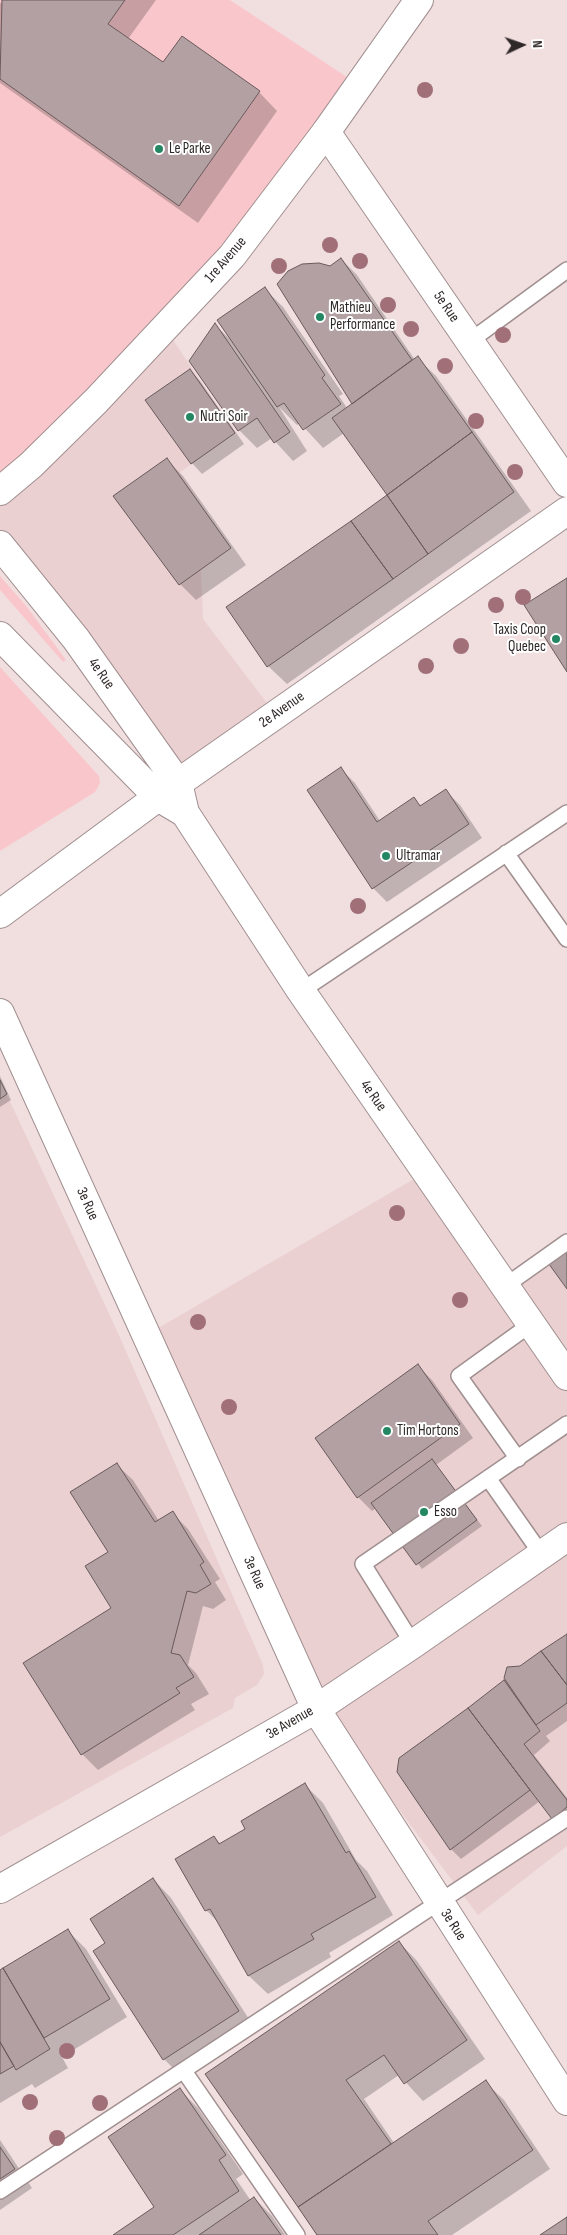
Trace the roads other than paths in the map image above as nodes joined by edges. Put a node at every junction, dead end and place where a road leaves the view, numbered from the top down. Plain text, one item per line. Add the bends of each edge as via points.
1 (419, 0) edge
2 (326, 132) junction
3 (567, 270) edge
4 (470, 341) junction
5 (567, 483) edge
6 (0, 491) edge
7 (567, 511) edge
8 (0, 545) edge
9 (0, 636) edge
10 (168, 790) junction
11 (567, 813) edge
12 (506, 854) junction
13 (0, 914) edge
14 (567, 939) edge
15 (300, 991) junction
16 (0, 1013) edge
17 (567, 1242) edge
18 (505, 1286) junction
19 (531, 1324) junction
20 (567, 1376) edge
21 (567, 1424) edge
22 (518, 1459) junction
23 (488, 1478) junction
24 (567, 1537) edge
25 (542, 1555) junction
26 (413, 1644) junction
27 (316, 1709) junction
28 (567, 1818) edge
29 (0, 1889) edge
30 (438, 1901) junction
31 (184, 2071) junction
32 (567, 2101) edge
33 (0, 2191) edge
34 (297, 2235) edge

1 - 2 street, 1re Avenue
2 - 4 street, 5e Rue
2 - 6 street, 1re Avenue via 232,256 96,401
3 - 4 lane
4 - 5 street, 5e Rue
7 - 10 street, 2e Avenue
8 - 10 street, 4e Rue via 76,640
9 - 10 street
10 - 13 street, 2e Avenue
10 - 15 street, 4e Rue
11 - 12 lane
12 - 14 lane
12 - 15 lane
15 - 18 street, 4e Rue
16 - 27 street, 3e Rue
17 - 18 lane
18 - 19 street, 4e Rue
19 - 20 street, 4e Rue
19 - 22 lane via 459,1376
21 - 22 lane
22 - 23 lane
23 - 25 lane
23 - 26 lane via 364,1564
24 - 25 street, 3e Avenue
25 - 26 street, 3e Avenue
26 - 27 street, 3e Avenue
27 - 29 street, 3e Avenue
27 - 30 street, 3e Rue
28 - 30 lane
30 - 31 lane
30 - 32 street, 3e Rue
31 - 33 lane
31 - 34 lane

